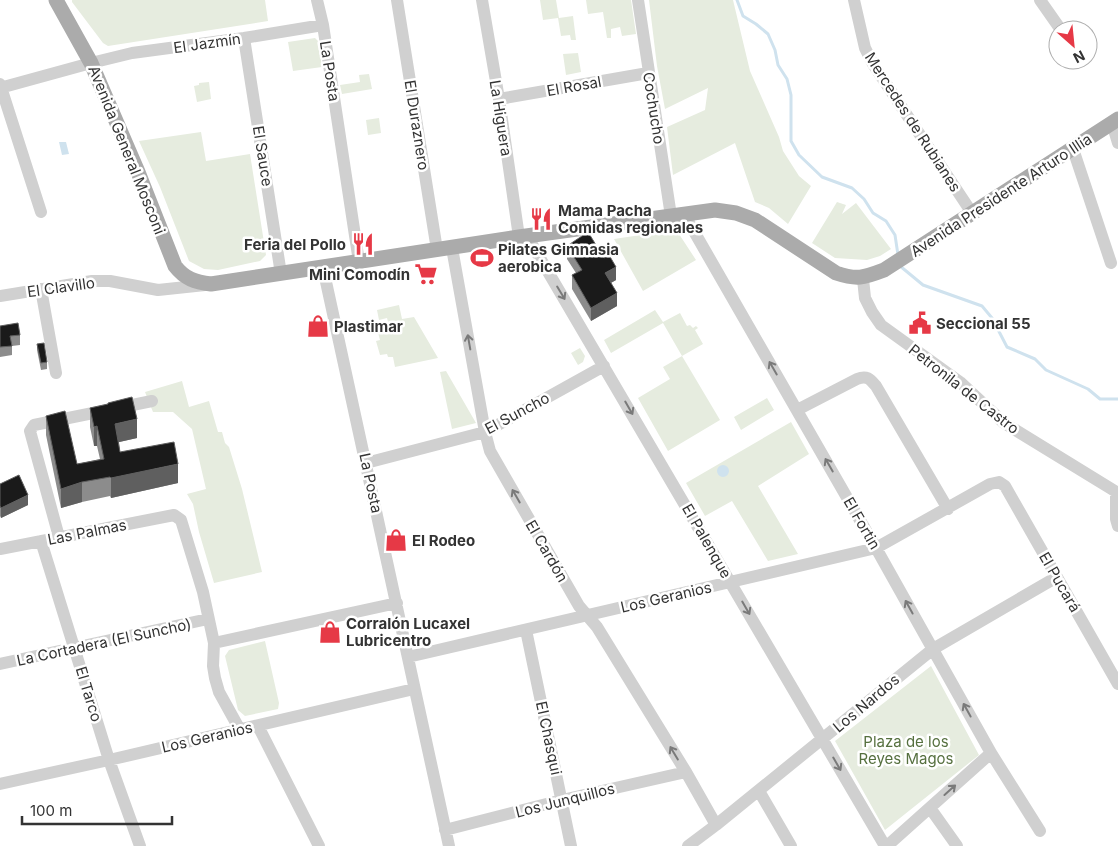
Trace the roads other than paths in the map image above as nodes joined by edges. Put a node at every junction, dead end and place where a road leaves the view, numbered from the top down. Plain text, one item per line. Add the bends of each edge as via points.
1 (56, 0) edge
2 (318, 0) edge
3 (397, 0) edge
4 (482, 0) edge
5 (638, 0) edge
6 (854, 0) edge
7 (1040, 0) edge
8 (1054, 20) edge
9 (323, 25) junction
10 (244, 38) junction
11 (91, 62) junction
12 (648, 73) junction
13 (0, 87) edge
14 (499, 99) junction
15 (1115, 121) edge
16 (1118, 143) edge
17 (1073, 150) junction
18 (41, 212) dead end
19 (972, 213) junction
20 (678, 215) junction
21 (523, 236) junction
22 (445, 249) junction
23 (359, 262) junction
24 (1111, 263) dead end
25 (323, 268) junction
26 (281, 274) junction
27 (863, 279) junction
28 (210, 284) junction
29 (40, 289) junction
30 (0, 296) edge
31 (604, 366) junction
32 (56, 373) dead end
33 (152, 401) dead end
34 (797, 410) junction
35 (485, 432) junction
36 (366, 463) junction
37 (999, 482) joint
38 (1117, 493) edge
39 (948, 509) junction
40 (1118, 526) edge
41 (58, 537) junction
42 (41, 541) junction
43 (876, 548) junction
44 (0, 549) edge
45 (1058, 577) junction
46 (731, 582) junction
47 (397, 603) junction
48 (588, 616) junction
49 (208, 619) junction
50 (526, 630) junction
51 (214, 643) junction
52 (74, 648) junction
53 (933, 649) junction
54 (408, 657) junction
55 (0, 664) edge
56 (1118, 684) edge
57 (414, 690) junction
58 (258, 726) junction
59 (240, 730) junction
60 (822, 739) junction
61 (991, 753) junction
62 (109, 760) junction
63 (686, 772) junction
64 (0, 784) edge
65 (759, 791) junction
66 (562, 800) junction
67 (930, 808) junction
68 (716, 825) junction
69 (445, 830) junction
70 (1040, 831) dead end
71 (140, 846) edge
72 (319, 846) edge
73 (449, 846) edge
74 (571, 846) edge
75 (688, 846) edge
76 (791, 846) edge
77 (886, 846) edge
78 (958, 846) edge

1 - 11 main road, Avenida General Mosconi
2 - 9 street, La Posta
3 - 22 street, El Duraznero
4 - 14 street, La Higuera
5 - 12 street, Cochucho
6 - 19 street, Mercedes de Rubianes via 873,64
7 - 8 street
9 - 10 street, El Jazmín
9 - 23 street, La Posta
10 - 11 street, El Jazmín via 132,53
10 - 26 street, El Sauce
11 - 13 street, El Jazmín
11 - 28 main road, Avenida General Mosconi via 175,266 190,280
12 - 14 street, El Rosal
12 - 20 street, Cochucho
13 - 18 street
14 - 21 street, La Higuera
15 - 16 street
15 - 17 main road, Avenida Presidente Arturo Illia
17 - 19 main road, Avenida Presidente Arturo Illia
17 - 24 street
19 - 27 main road, Avenida Presidente Arturo Illia via 884,270
20 - 21 main road
20 - 27 main road via 715,210 749,217 836,273
34 -> 20 street, El Fortin
21 - 22 main road
21 -> 31 street, El Palenque
22 - 23 main road
35 -> 22 street, El Cardón
23 - 25 main road
25 - 26 main road
25 - 36 street, La Posta
26 - 28 main road
27 - 38 street, Petronila de Castro via 865,298 881,325 960,382 1004,423
28 - 29 street, El Clavillo via 158,290 92,281
29 - 30 street, El Clavillo
29 - 32 street
31 - 35 street, El Suncho
31 -> 46 street, El Palenque
33 - 41 street via 34,425 30,431
34 - 39 street via 857,378 870,378
43 -> 34 street, El Fortin
35 - 36 street, El Suncho
48 -> 35 street, El Cardón via 579,606 490,451
36 - 47 street, La Posta
37 - 39 street, Los Geranios
37 - 45 street, El Pucará
38 - 40 street
39 - 43 street, Los Geranios
41 - 42 street, Las Palmas
41 - 49 street, Las Palmas via 174,515 181,520
42 - 44 street, Las Palmas
42 - 52 street, El Tarco
43 - 46 street, Los Geranios
53 -> 43 street, El Fortin
45 - 53 street, Los Nardos
45 - 56 street, El Pucará
46 - 48 street, Los Geranios
46 -> 60 street, El Palenque
47 - 51 street
47 - 54 street, La Posta
48 - 50 street, Los Geranios
63 -> 48 street, El Cardón via 598,627
49 - 51 street
49 - 52 street, La Cortadera (El Suncho)
50 - 54 street, Los Geranios
50 - 66 street, El Chasqui
51 - 59 street via 219,692
52 - 55 street, La Cortadera (El Suncho)
52 - 62 street, El Tarco
53 - 60 street, Los Nardos
61 -> 53 street, El Fortin
54 - 57 street, La Posta
57 - 58 street, Los Geranios
57 - 69 street, La Posta
58 - 59 street, Los Geranios
58 - 72 street
59 - 62 street, Los Geranios
60 - 65 street, Los Nardos
60 -> 77 street, El Palenque
67 -> 61 street
61 - 70 street, El Fortin
62 - 64 street, Los Geranios
62 - 71 street, El Tarco
63 - 66 street, Los Junquillos
63 - 68 street, El Cardón
65 - 68 street, Los Nardos
65 - 76 street
66 - 69 street, Los Junquillos
66 - 74 street, El Chasqui
67 - 77 street
67 - 78 street
68 - 75 street, Los Nardos
69 - 73 street, La Posta

